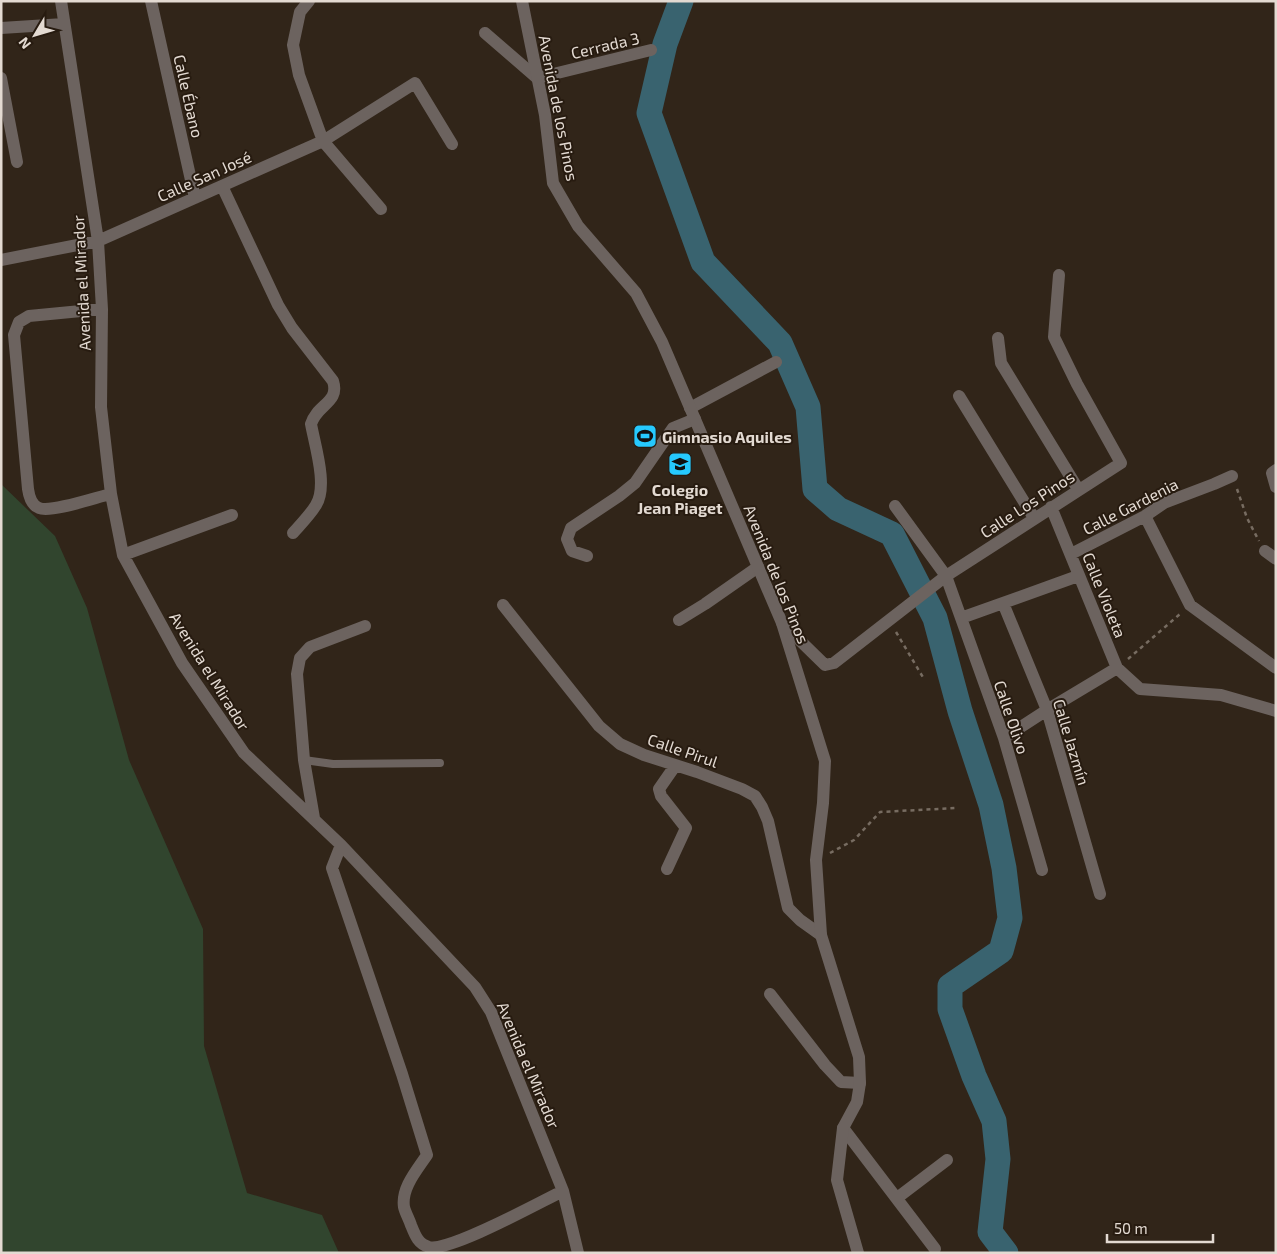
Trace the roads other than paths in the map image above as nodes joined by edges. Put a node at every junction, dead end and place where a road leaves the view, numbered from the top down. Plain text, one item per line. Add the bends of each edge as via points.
1 (61, 1) edge
2 (151, 1) edge
3 (309, 1) edge
4 (522, 1) edge
5 (64, 24) junction
6 (1, 28) edge
7 (485, 33) dead end
8 (651, 50) dead end
9 (1, 78) edge
10 (538, 78) junction
11 (322, 141) junction
12 (452, 144) dead end
13 (18, 162) dead end
14 (222, 186) junction
15 (195, 198) junction
16 (381, 209) dead end
17 (98, 241) junction
18 (1, 260) edge
19 (1059, 274) dead end
20 (102, 309) junction
21 (998, 338) dead end
22 (776, 362) dead end
23 (959, 396) dead end
24 (692, 414) junction
25 (1276, 470) edge
26 (1232, 476) road end
27 (1276, 487) edge
28 (1078, 489) junction
29 (111, 494) junction
30 (894, 506) dead end
31 (1051, 507) junction
32 (232, 515) dead end
33 (1145, 516) junction
34 (1034, 518) junction
35 (293, 533) dead end
36 (1264, 551) road end
37 (1071, 554) junction
38 (123, 555) junction
39 (587, 556) dead end
40 (1276, 559) edge
41 (758, 567) junction
42 (948, 574) junction
43 (1078, 576) junction
44 (1003, 603) junction
45 (503, 605) dead end
46 (961, 618) junction
47 (679, 620) dead end
48 (782, 623) junction
49 (365, 626) dead end
50 (1117, 668) junction
51 (1276, 668) edge
52 (1046, 710) junction
53 (1276, 711) edge
54 (1004, 738) junction
55 (304, 760) junction
56 (440, 763) dead end
57 (674, 766) junction
58 (314, 818) junction
59 (341, 845) junction
60 (667, 870) dead end
61 (1042, 870) dead end
62 (1100, 894) dead end
63 (821, 935) junction
64 (770, 994) dead end
65 (860, 1083) junction
66 (843, 1128) junction
67 (946, 1160) dead end
68 (563, 1191) junction
69 (897, 1198) junction
70 (935, 1249) dead end
71 (578, 1253) edge
72 (858, 1253) edge

1 - 5 street, Avenida el Mirador
2 - 15 street, Calle Ébano
3 - 11 street via 300,12 293,45 299,75
4 - 10 street, Avenida de los Pinos
5 - 6 street
5 - 17 street, Avenida el Mirador
7 - 10 street
8 - 10 street, Cerrada 3
9 - 13 street
10 - 24 street, Avenida de los Pinos via 553,183 578,226 636,292 662,342
11 - 12 street, Calle San José via 415,83
11 - 14 street, Calle San José
11 - 16 street
14 - 15 street, Calle San José
14 - 35 street via 278,305 333,381 336,390 313,417 311,424 322,482 321,493 317,505
15 - 17 street, Calle San José
17 - 18 street, Calle San José
17 - 20 street, Avenida el Mirador
19 - 28 street, Calle Los Pinos via 1054,337 1121,463
20 - 29 street, Avenida el Mirador via 101,407
20 - 29 street via 29,316 19,322 14,335 28,489 32,502 39,508 50,509
21 - 28 street via 1002,363
22 - 24 street
23 - 34 street
24 - 39 street via 673,428 635,483 571,528 567,539 572,550
24 - 41 street, Avenida de los Pinos
25 - 27 street via 1272,473
26 - 33 street, Calle Gardenia via 1164,503
28 - 31 street, Calle Los Pinos
29 - 38 street, Avenida el Mirador
30 - 42 street, Calle Olivo
31 - 34 street, Calle Los Pinos
31 - 37 street, Calle Violeta
32 - 38 street
33 - 37 street, Calle Gardenia
33 - 51 street via 1190,606
34 - 42 street, Calle Los Pinos
36 - 40 street
37 - 43 street, Calle Violeta
38 - 58 street, Avenida el Mirador via 182,664 244,753
41 - 47 street
41 - 48 street, Avenida de los Pinos
42 - 46 street, Calle Olivo
42 - 48 street, Calle Los Pinos via 834,662 825,665
43 - 44 street
43 - 50 street, Calle Violeta
44 - 46 street
44 - 52 street, Calle Jazmín
45 - 57 street, Calle Pirul via 599,726 620,744
46 - 54 street, Calle Olivo
48 - 63 street, Avenida de los Pinos via 825,761 816,860
49 - 55 street via 310,646 300,658 297,674
50 - 52 street
50 - 53 street via 1140,689 1222,694
52 - 54 street
52 - 62 street, Calle Jazmín
54 - 61 street, Calle Olivo
55 - 56 lane via 334,764
55 - 58 street
57 - 60 street via 659,789 686,828
57 - 63 street, Calle Pirul via 755,796 768,821 788,908
58 - 59 street, Avenida el Mirador
59 - 68 street, Avenida el Mirador via 475,987 491,1012
59 - 68 street via 332,868 427,1155 405,1190 404,1206 415,1237 432,1248 452,1244
63 - 65 street, Avenida de los Pinos via 859,1057
64 - 65 street via 841,1082
65 - 66 street, Avenida de los Pinos via 857,1102
66 - 69 street
66 - 72 street, Avenida de los Pinos via 837,1180
67 - 69 street
68 - 71 street, Avenida el Mirador
69 - 70 street

